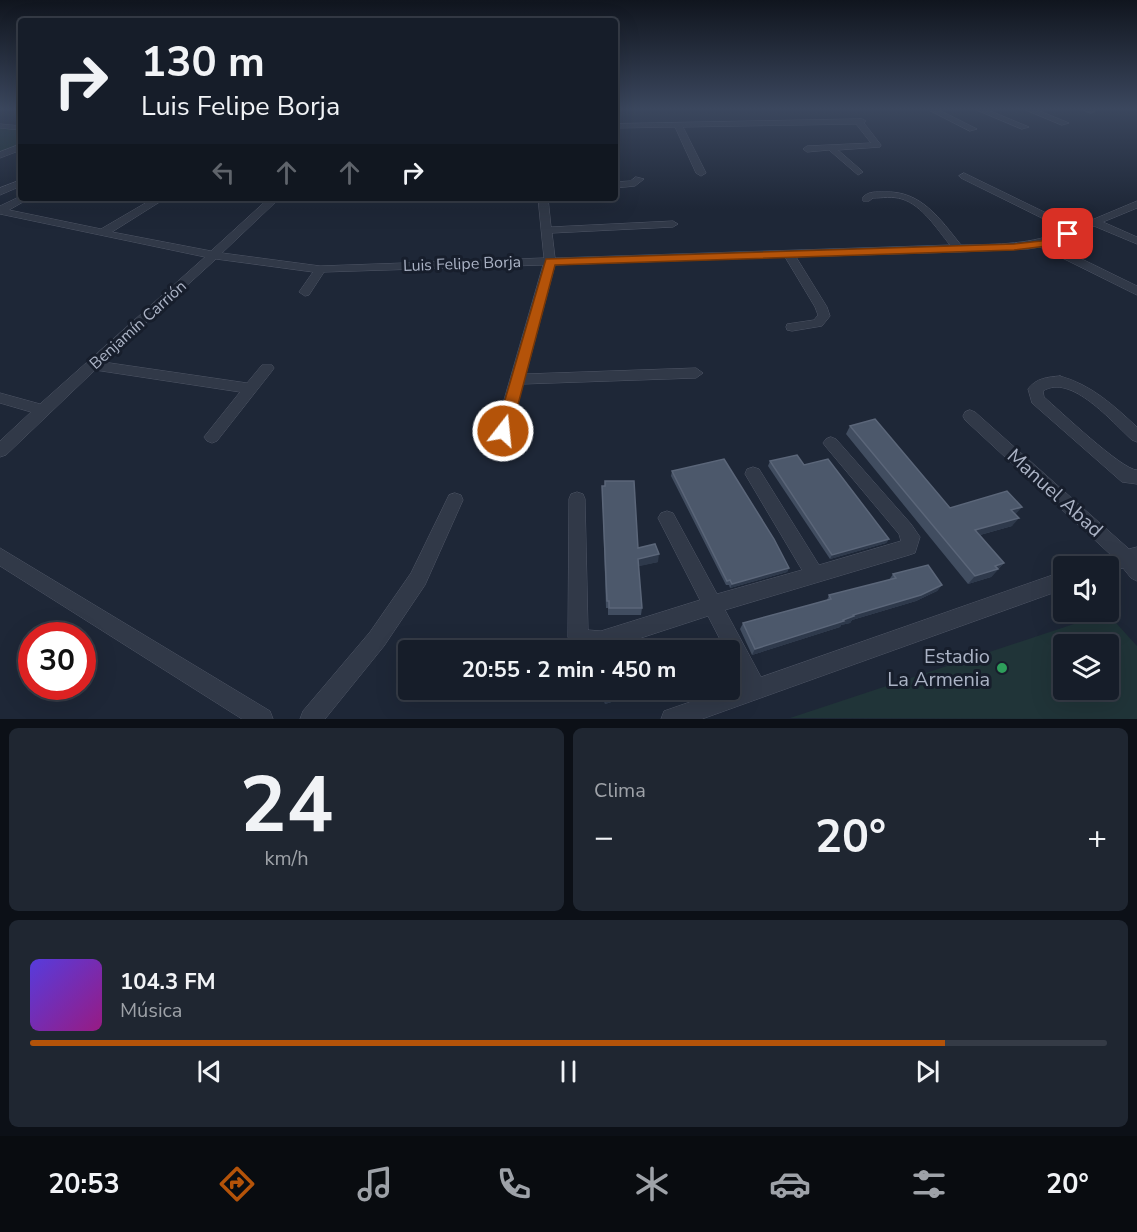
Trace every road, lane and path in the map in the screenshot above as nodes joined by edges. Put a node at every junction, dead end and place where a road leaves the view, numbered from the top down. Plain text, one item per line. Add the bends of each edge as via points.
1 (686, 142) edge
2 (875, 142) edge
3 (18, 148) edge
4 (831, 148) junction
5 (807, 149) dead end
6 (0, 155) edge
7 (858, 172) dead end
8 (701, 173) dead end
9 (964, 176) dead end
10 (639, 179) dead end
11 (18, 184) edge
12 (618, 185) edge
13 (0, 192) edge
14 (866, 199) dead end
15 (19, 201) edge
16 (156, 201) edge
17 (272, 201) edge
18 (543, 201) edge
19 (1003, 201) dead end
20 (1137, 204) edge
21 (0, 211) edge
22 (1094, 222) junction
23 (673, 224) dead end
24 (546, 230) junction
25 (104, 232) junction
26 (1071, 232) junction
27 (1137, 241) edge
28 (1043, 244) junction
29 (959, 249) junction
30 (789, 254) junction
31 (216, 255) junction
32 (550, 262) junction
33 (320, 269) junction
34 (1137, 291) edge
35 (305, 292) dead end
36 (792, 327) dead end
37 (92, 365) junction
38 (267, 368) dead end
39 (696, 373) dead end
40 (519, 379) junction
41 (251, 389) junction
42 (0, 398) edge
43 (42, 410) junction
44 (970, 416) dead end
45 (503, 431) dead end
46 (1137, 436) edge
47 (212, 437) dead end
48 (831, 443) dead end
49 (0, 451) edge
50 (753, 474) dead end
51 (1137, 477) edge
52 (577, 499) dead end
53 (455, 500) dead end
54 (667, 518) dead end
55 (0, 556) edge
56 (1133, 562) edge
57 (815, 574) junction
58 (1053, 584) edge
59 (712, 605) junction
60 (756, 689) junction
61 (262, 719) edge
62 (312, 719) edge
63 (672, 719) edge

1 - 8 street
2 - 4 street via 877,145
3 - 6 street
4 - 5 street
4 - 7 street
9 - 26 street
10 - 12 street
11 - 13 street
14 - 29 street via 870,195 910,198
15 - 21 street
16 - 25 street
17 - 31 street, Benjamín Carrión
18 - 24 street
19 - 26 street
20 - 22 street, Luis Felipe Borja
21 - 25 street, Luis Felipe Borja
22 - 26 street, Luis Felipe Borja
22 - 27 street
23 - 24 street
24 - 32 street
25 - 31 street, Luis Felipe Borja
26 - 28 street, Luis Felipe Borja
28 - 29 street, Luis Felipe Borja
28 - 34 street
29 - 30 street, Luis Felipe Borja
30 - 32 street, Luis Felipe Borja
30 - 36 street via 824,316 818,323
31 - 33 street, Luis Felipe Borja
31 - 37 street, Benjamín Carrión
32 - 33 street, Luis Felipe Borja
32 - 40 street
33 - 35 street
37 - 41 street
37 - 43 street, Benjamín Carrión
38 - 41 street
39 - 40 street
40 - 45 street
41 - 47 street
42 - 43 street
43 - 49 street, Benjamín Carrión
44 - 56 street, Manuel Abad
46 - 51 street via 1068,381 1048,381 1035,389 1037,399 1084,441 1128,477
48 - 57 street via 910,537 909,547
50 - 57 street
52 - 59 street via 578,637 601,641
53 - 62 street via 418,579 377,639
54 - 59 street
55 - 61 street
57 - 59 street
58 - 60 street
59 - 60 street
60 - 63 street

